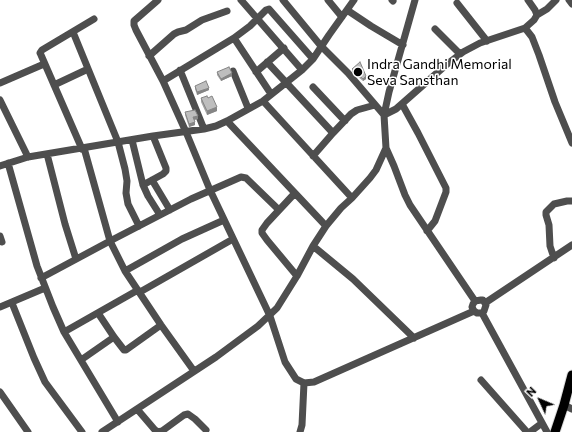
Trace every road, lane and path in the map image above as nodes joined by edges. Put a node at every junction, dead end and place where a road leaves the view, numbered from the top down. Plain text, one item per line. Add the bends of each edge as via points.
1 (158, 0) edge
2 (242, 0) edge
3 (283, 0) edge
4 (328, 0) edge
5 (354, 0) edge
6 (415, 0) edge
7 (528, 0) edge
8 (556, 0) edge
9 (569, 0) edge
10 (458, 3) dead end
11 (572, 4) edge
12 (227, 10) dead end
13 (345, 14) junction
14 (537, 15) junction
15 (258, 18) junction
16 (94, 19) dead end
17 (525, 28) junction
18 (435, 29) dead end
19 (73, 32) junction
20 (234, 38) junction
21 (487, 40) junction
22 (403, 45) junction
23 (321, 46) junction
24 (284, 48) junction
25 (460, 54) junction
26 (149, 56) junction
27 (313, 59) junction
28 (267, 62) junction
29 (44, 64) junction
30 (88, 69) junction
31 (180, 70) junction
32 (302, 70) junction
33 (233, 71) edge
34 (256, 72) junction
35 (163, 80) junction
36 (0, 82) edge
37 (286, 83) junction
38 (54, 85) junction
39 (313, 88) dead end
40 (271, 94) junction
41 (0, 100) edge
42 (263, 101) junction
43 (402, 104) junction
44 (375, 105) junction
45 (248, 108) junction
46 (384, 115) junction
47 (345, 120) junction
48 (227, 121) junction
49 (204, 129) junction
50 (186, 132) junction
51 (333, 133) junction
52 (154, 136) junction
53 (132, 140) junction
54 (118, 142) junction
55 (572, 143) edge
56 (386, 148) junction
57 (83, 149) junction
58 (47, 154) junction
59 (313, 156) junction
60 (28, 157) junction
61 (8, 163) junction
62 (0, 166) edge
63 (152, 180) junction
64 (143, 185) junction
65 (210, 190) junction
66 (295, 194) junction
67 (352, 198) junction
68 (572, 201) edge
69 (170, 210) junction
70 (279, 210) junction
71 (160, 215) junction
72 (224, 220) junction
73 (139, 226) junction
74 (326, 226) junction
75 (427, 231) junction
76 (233, 239) junction
77 (110, 241) junction
78 (313, 246) junction
79 (572, 246) edge
80 (554, 258) junction
81 (76, 259) junction
82 (125, 270) junction
83 (297, 276) junction
84 (41, 278) junction
85 (45, 288) junction
86 (139, 291) junction
87 (475, 301) junction
88 (12, 302) junction
89 (485, 303) junction
90 (0, 307) edge
91 (474, 311) junction
92 (98, 313) junction
93 (482, 313) junction
94 (270, 316) junction
95 (161, 325) junction
96 (64, 332) junction
97 (114, 337) junction
98 (414, 338) junction
99 (81, 360) junction
100 (194, 371) junction
101 (572, 375) edge
102 (481, 380) dead end
103 (304, 383) junction
104 (0, 392) edge
105 (572, 397) edge
106 (568, 407) edge
107 (137, 409) junction
108 (118, 422) junction
109 (542, 423) junction
110 (206, 430) dead end
111 (28, 432) edge
112 (82, 432) edge
113 (102, 432) edge
114 (300, 432) edge
115 (529, 432) edge
116 (547, 432) edge
117 (555, 432) edge
118 (561, 432) edge

1 - 26 street via 134,21
2 - 15 street
3 - 23 street
4 - 13 street
5 - 13 street
6 - 22 street
7 - 14 street
8 - 14 street
9 - 11 street
10 - 21 street
12 - 26 street via 174,34
13 - 22 street
13 - 23 street
14 - 17 street
15 - 20 street
15 - 24 street
15 - 27 street via 266,10 271,10
16 - 19 street
17 - 21 street
17 - 55 street via 540,55
18 - 25 street
19 - 29 street via 42,50 40,53
19 - 30 street
20 - 31 street
20 - 34 street
21 - 25 street
22 - 46 street
23 - 27 street
23 - 44 street
24 - 28 street
24 - 32 street
25 - 43 street
26 - 35 street
27 - 32 street
28 - 34 street
28 - 37 street
29 - 36 street
29 - 38 street
30 - 38 street
30 - 54 street
31 - 35 street
31 - 49 street
32 - 37 street
33 - 45 street
34 - 40 street
35 - 50 street
37 - 40 street
37 - 51 street
38 - 57 street
39 - 47 street
40 - 42 street
41 - 60 street
42 - 45 street
42 - 59 street
43 - 46 street
43 - 75 street via 446,188 435,221
44 - 46 street
44 - 47 street via 357,110
45 - 48 street
46 - 56 street
47 - 51 street
48 - 49 street
48 - 66 street
49 - 50 street
50 - 52 street
50 - 65 street
51 - 59 street
52 - 53 street
52 - 63 street via 166,171
53 - 54 street
53 - 64 street
54 - 57 street
54 - 73 street via 127,181 128,204
56 - 67 street via 376,170
56 - 75 street via 405,195
57 - 58 street
57 - 77 street
58 - 60 street
58 - 81 street
59 - 67 street
60 - 61 street
61 - 62 street
61 - 84 street
63 - 64 street
63 - 69 street
64 - 71 street
65 - 69 street
65 - 70 street via 243,177
65 - 72 street
66 - 70 street
66 - 74 street
67 - 74 street
68 - 80 street via 554,204 546,212
69 - 71 street
70 - 83 street via 262,233
71 - 73 street
72 - 76 street
72 - 82 street
73 - 77 street
74 - 78 street
75 - 87 street
76 - 86 street
76 - 94 street
77 - 81 street
77 - 82 street
78 - 83 street
78 - 98 street via 353,279
79 - 80 street
80 - 89 street
81 - 84 street
82 - 86 street
83 - 94 street
84 - 85 street
85 - 88 street
85 - 96 street
86 - 92 street
86 - 95 street
87 - 89 street via 481,300
87 - 91 street via 472,307
88 - 90 street
88 - 112 street via 45,382
89 - 93 street via 486,308
91 - 93 street
91 - 98 street
92 - 96 street
92 - 97 street
93 - 109 street
94 - 100 street
94 - 103 street via 285,362 296,379
95 - 97 street via 126,350 121,348
95 - 100 street
96 - 99 street
97 - 99 street
98 - 103 street via 314,382
99 - 108 street
100 - 107 street
101 - 106 main road
102 - 115 street
103 - 114 street
104 - 111 street
105 - 106 main road
106 - 117 main road
106 - 118 main road
107 - 108 street
107 - 110 street via 158,432 188,414
108 - 113 street
109 - 115 street
109 - 116 street

